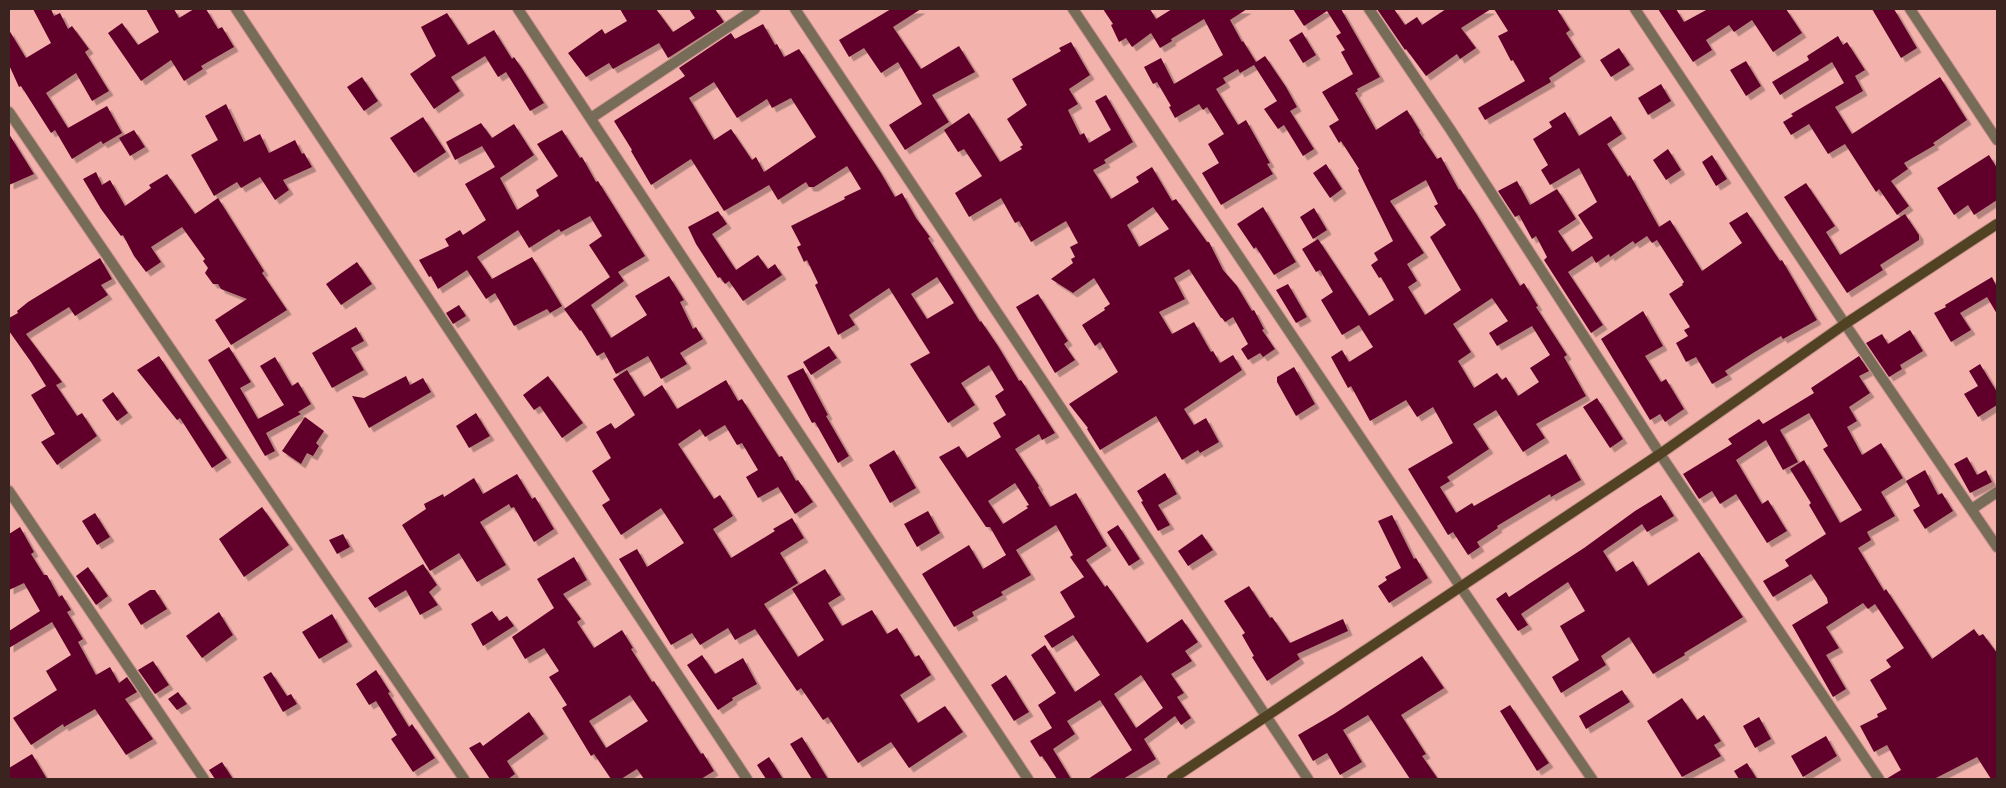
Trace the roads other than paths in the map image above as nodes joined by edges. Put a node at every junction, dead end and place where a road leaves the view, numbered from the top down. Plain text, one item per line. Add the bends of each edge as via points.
1 (236, 9) edge
2 (518, 9) edge
3 (755, 9) edge
4 (795, 9) edge
5 (1073, 9) edge
6 (1369, 9) edge
7 (1635, 9) edge
8 (1910, 9) edge
9 (9, 112) edge
10 (592, 118) junction
11 (1997, 140) edge
12 (1997, 224) edge
13 (1846, 324) junction
14 (1660, 454) junction
15 (9, 491) edge
16 (1997, 492) edge
17 (1972, 509) junction
18 (1997, 547) edge
19 (1460, 586) junction
20 (1265, 718) junction
21 (204, 779) edge
22 (464, 779) edge
23 (747, 779) edge
24 (1028, 779) edge
25 (1172, 779) edge
26 (1308, 779) edge
27 (1592, 779) edge
28 (1879, 779) edge

1 - 23 street
2 - 10 street
3 - 10 street
4 - 20 street
5 - 19 street
6 - 14 street
7 - 13 street
8 - 11 street
9 - 22 street
10 - 24 street
12 - 13 main road
13 - 14 main road
13 - 17 street
14 - 19 main road
14 - 28 street
15 - 21 street
16 - 17 street
17 - 18 street
19 - 20 main road
19 - 27 street
20 - 25 main road
20 - 26 street

